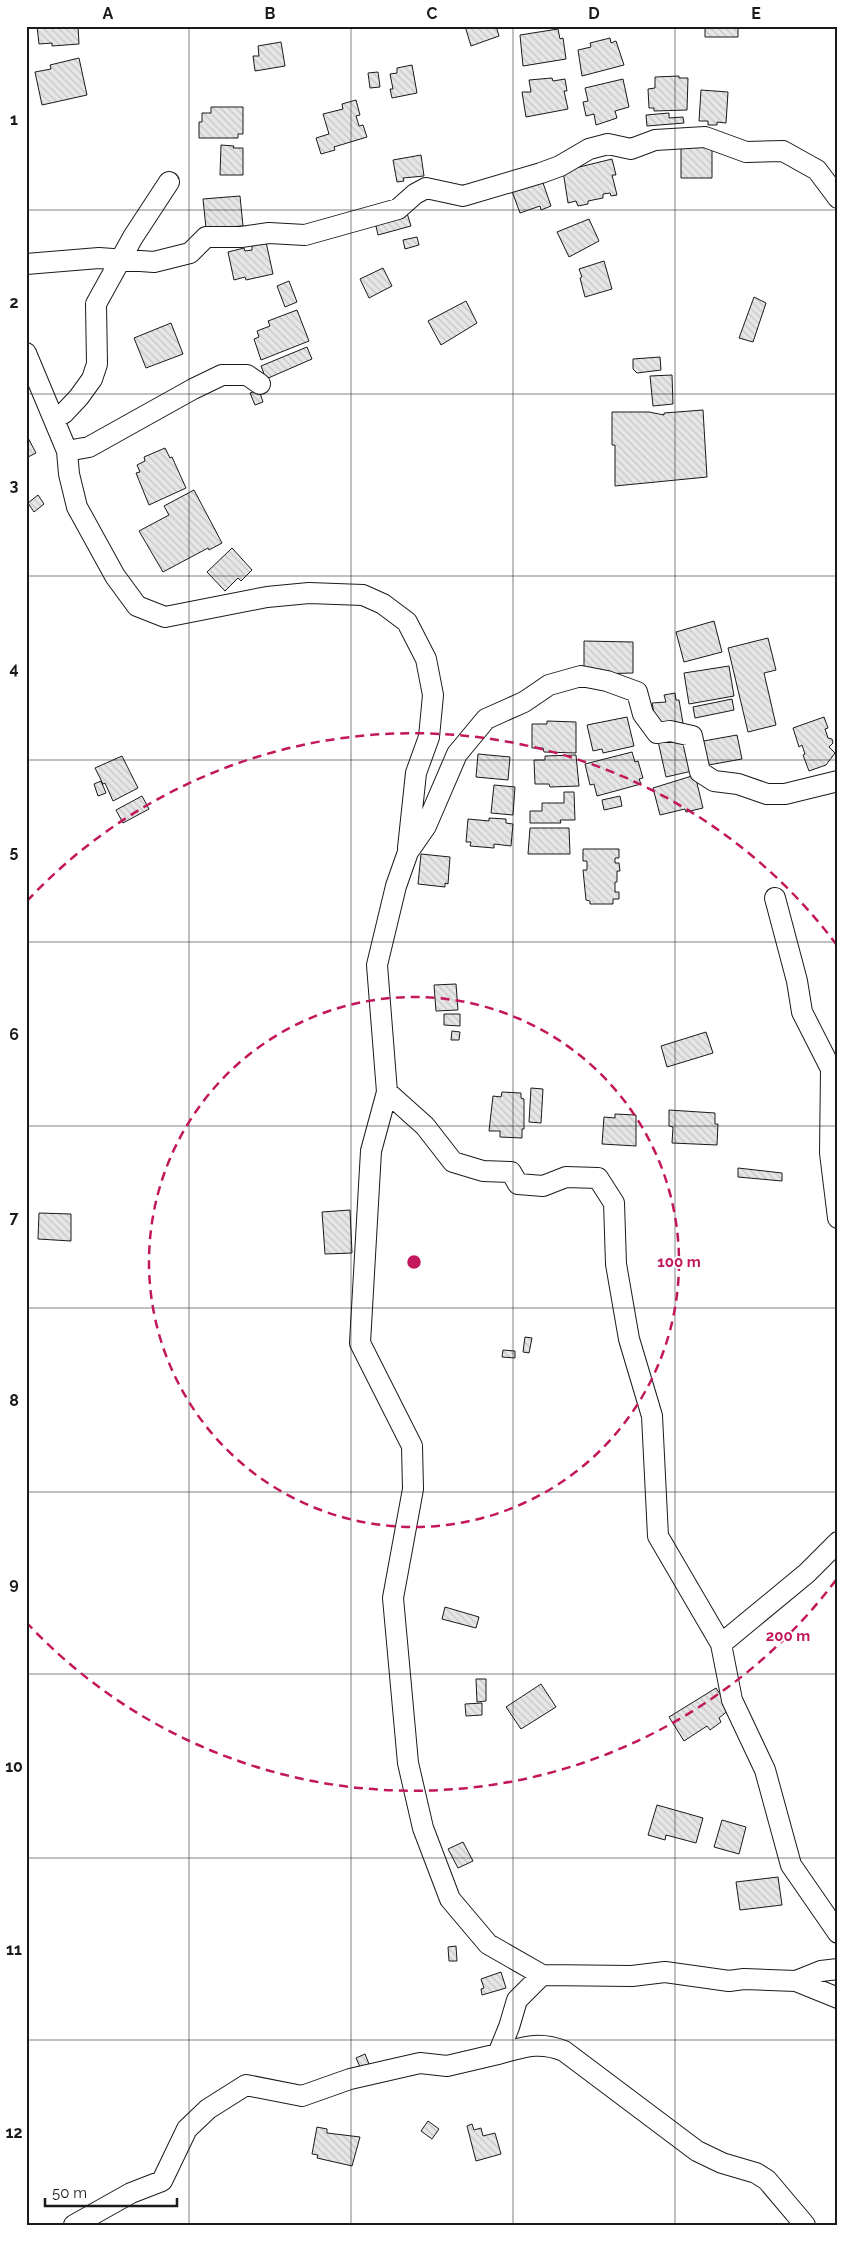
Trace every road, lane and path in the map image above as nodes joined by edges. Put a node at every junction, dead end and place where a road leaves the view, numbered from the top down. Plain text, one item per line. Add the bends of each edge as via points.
1 (169, 182) dead end
2 (838, 198) edge
3 (120, 260) junction
4 (26, 264) edge
5 (26, 353) edge
6 (260, 384) dead end
7 (54, 419) junction
8 (67, 450) junction
9 (838, 781) edge
10 (408, 852) junction
11 (775, 898) dead end
12 (387, 1092) junction
13 (838, 1218) edge
14 (838, 1542) edge
15 (721, 1644) junction
16 (838, 1934) edge
17 (838, 1969) edge
18 (542, 1975) junction
19 (796, 1981) junction
20 (838, 1998) edge
21 (498, 2054) junction
22 (74, 2225) edge
23 (805, 2225) edge

1 - 3 street
2 - 3 street via 817,170 783,150 746,152 705,137 654,140 631,149 608,144 589,149 560,166 463,196 426,188 398,209 305,235 269,233 206,237 190,253 154,262
3 - 4 street via 99,258
3 - 7 street via 96,304 97,364 92,379 74,403
5 - 7 street
6 - 8 street via 247,375 222,375 89,447
7 - 8 street
8 - 10 street via 77,507 115,576 137,606 165,617 267,597 309,593 363,595 383,604 407,622 426,659 433,695 429,736 416,773
9 - 10 street via 785,794 767,794 738,784 714,781 700,772 692,736 670,731 657,733 643,714 637,692 608,681 581,676 550,685 524,702 486,719 456,754 426,826
10 - 12 street via 396,886 377,965
11 - 13 street via 802,1012 831,1069 830,1154
12 - 15 street via 424,1126 453,1162 482,1171 511,1172 518,1184 544,1186 566,1177 598,1178 614,1203 616,1264 629,1339 652,1416 658,1536
12 - 18 street via 371,1151 360,1343 412,1446 413,1488 393,1598 408,1763 423,1828 450,1899 488,1944
14 - 15 street via 807,1573
15 - 16 street via 732,1700 765,1770 791,1865
17 - 19 street
18 - 19 street via 632,1976 665,1972 729,1981
18 - 21 street via 517,2000
19 - 20 street
21 - 22 street via 447,2066 420,2063 350,2079 302,2096 246,2085 208,2109 187,2129 162,2182 131,2194
21 - 23 street via 535,2044 550,2045 564,2051 696,2151 767,2180

